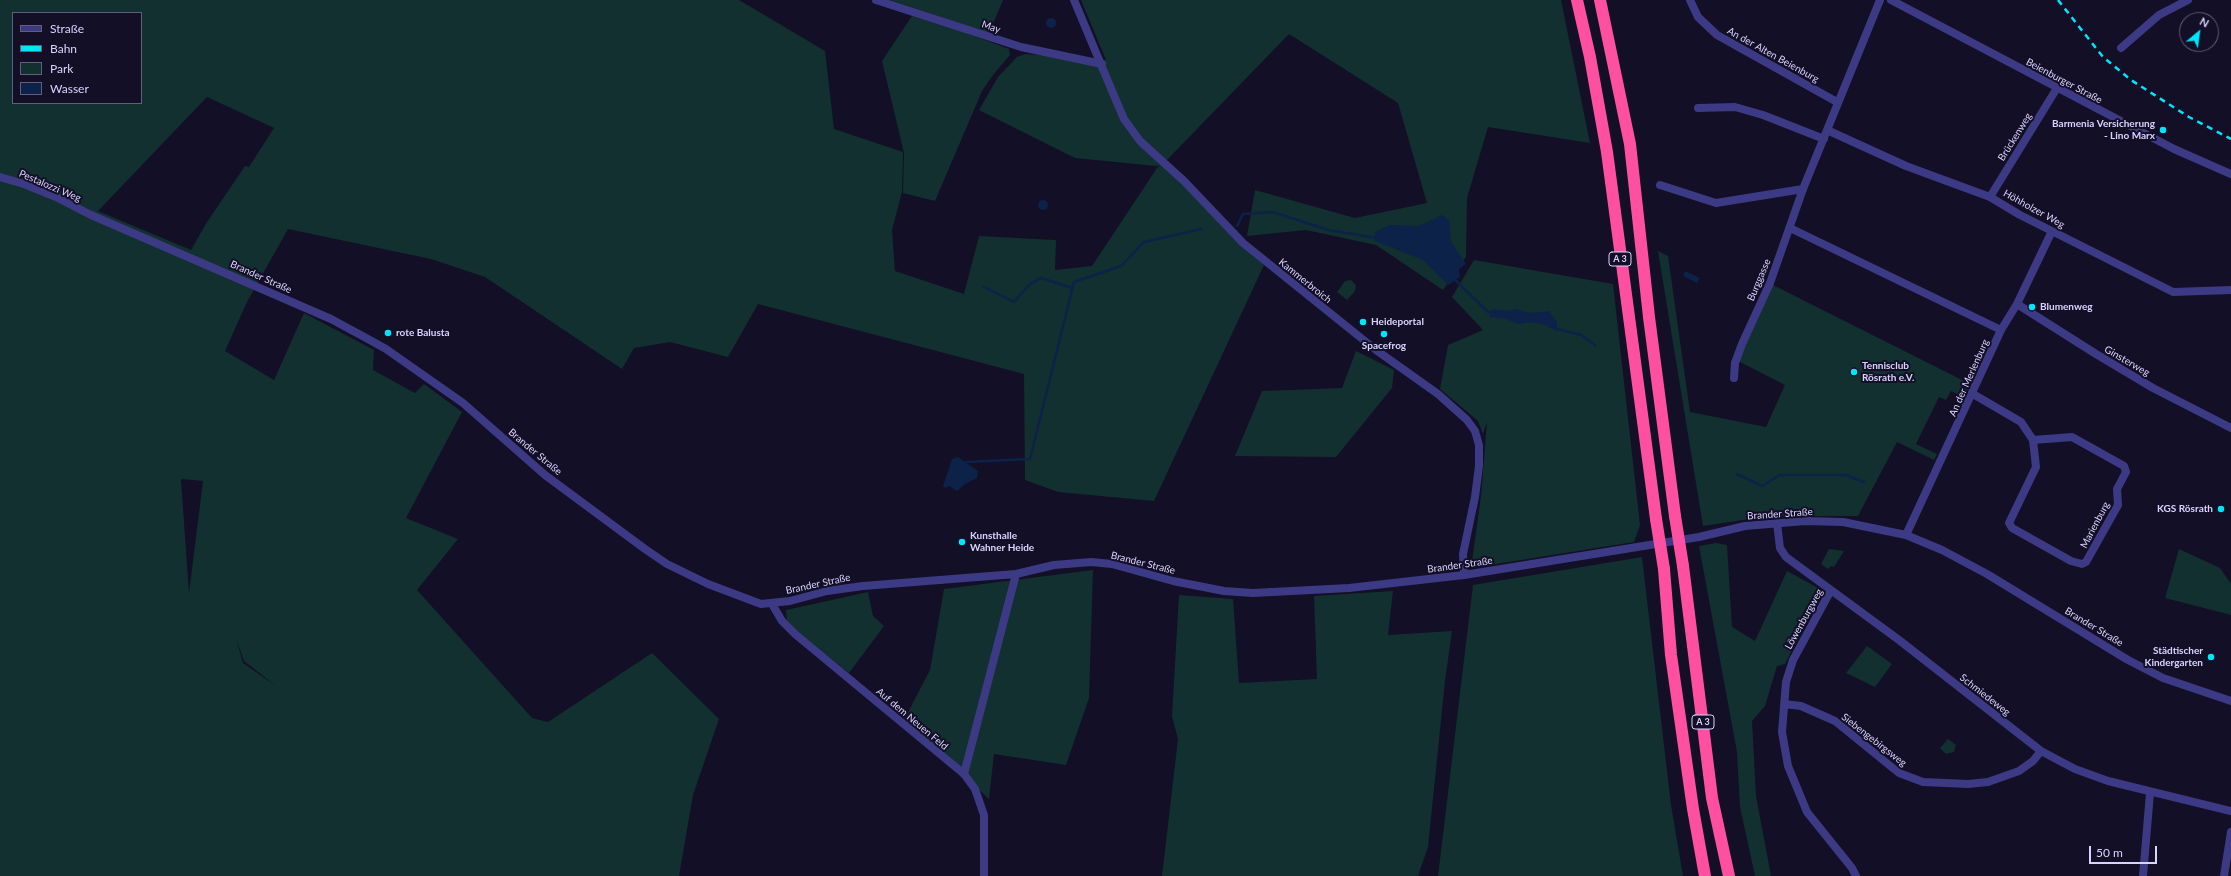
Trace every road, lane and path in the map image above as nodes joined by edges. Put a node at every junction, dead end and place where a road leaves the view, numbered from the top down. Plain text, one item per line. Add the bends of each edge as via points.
1 (876, 0) edge
2 (1074, 0) edge
3 (1577, 0) edge
4 (1600, 0) edge
5 (1690, 0) edge
6 (1880, 0) edge
7 (1890, 0) edge
8 (2188, 0) edge
9 (2178, 3) edge
10 (2122, 48) dead end
11 (1102, 64) junction
12 (2057, 88) junction
13 (1837, 102) junction
14 (1698, 108) dead end
15 (1827, 130) junction
16 (1824, 138) junction
17 (2231, 174) edge
18 (0, 177) edge
19 (1660, 185) dead end
20 (1803, 189) junction
21 (1990, 197) junction
22 (90, 215) joint
23 (1790, 228) junction
24 (2052, 231) junction
25 (2231, 290) edge
26 (2017, 304) junction
27 (2001, 330) junction
28 (1734, 378) dead end
29 (1973, 394) junction
30 (2231, 428) edge
31 (2033, 440) junction
32 (1777, 523) junction
33 (1906, 535) junction
34 (1016, 574) junction
35 (1464, 575) junction
36 (1831, 590) junction
37 (772, 604) junction
38 (2231, 702) edge
39 (1784, 704) junction
40 (2041, 751) junction
41 (964, 774) junction
42 (2150, 793) junction
43 (2231, 811) edge
44 (2231, 832) edge
45 (984, 876) edge
46 (1706, 876) edge
47 (1729, 876) edge
48 (1856, 876) edge
49 (2143, 876) edge
50 (2224, 876) edge

1 - 11 street, May via 1021,47
2 - 11 street, Kammerbroich
3 - 46 highway, A 3, bridge via 1607,152 1664,569 1671,655 1693,809
4 - 47 highway, A 3, bridge via 1630,144 1649,317 1712,798
5 - 13 street, An der Alten Beienburg via 1698,17 1717,35
6 - 13 street, Burggasse
7 - 12 street, Beienburger Straße
8 - 9 street
9 - 10 street via 2159,15
11 - 35 street, Kammerbroich via 1124,119 1140,141 1184,181 1242,243 1376,350 1438,394 1475,431 1479,445 1479,466 1463,554
12 - 17 street, Beienburger Straße via 2174,149
12 - 21 street, Brückenweg
13 - 15 street, Burggasse
14 - 16 street via 1735,107
15 - 16 street, Burggasse
15 - 21 street, Höhholzer Weg via 1906,166
16 - 20 street, Burggasse
18 - 22 street, Pestalozzi Weg via 24,184
19 - 20 street via 1716,203
20 - 23 street, Burggasse
21 - 24 street, Höhholzer Weg
22 - 37 street, Brander Straße via 324,316 386,349 463,403 544,475 667,564 730,594 761,604
23 - 27 street
23 - 28 street, Burggasse via 1770,283 1735,363
24 - 25 street, Höhholzer Weg via 2173,292
24 - 26 street, An der Merlenburg
26 - 27 street, An der Merlenburg
26 - 30 street, Ginsterweg via 2134,376
27 - 29 street, An der Merlenburg
29 - 31 street, Marienburg via 2021,422
29 - 33 street, An der Merlenburg
31 - 31 street, Marienburg via 2072,437 2124,466 2126,472 2117,489 2118,505 2086,562 2082,564 2071,561 2012,528 2009,523 2036,467
32 - 33 street, Brander Straße via 1842,522
32 - 35 street, Brander Straße
32 - 36 street, Schmiedeweg via 1782,552 1790,561
33 - 38 street, Brander Straße via 1942,550 1987,574 2128,660 2163,678
34 - 35 street, Brander Straße via 1054,565 1091,562 1120,566 1195,586 1253,593 1387,585
34 - 37 street, Brander Straße via 863,586
34 - 41 street
36 - 39 street, Löwenburgweg via 1793,660 1786,682
36 - 40 street, Schmiedeweg
37 - 41 street, Auf dem Neuen Feld via 782,622 795,634
39 - 40 street, Siebengebirgsweg via 1801,706 1835,721 1899,773 1923,782 1988,782 2019,771
39 - 48 street, Löwenburgweg via 1782,732 1788,766 1797,793 1807,812
40 - 42 street, Schmiedeweg via 2092,776
41 - 45 street, Auf dem Neuen Feld via 975,789 984,815
42 - 43 street, Schmiedeweg
42 - 49 street
44 - 50 street

